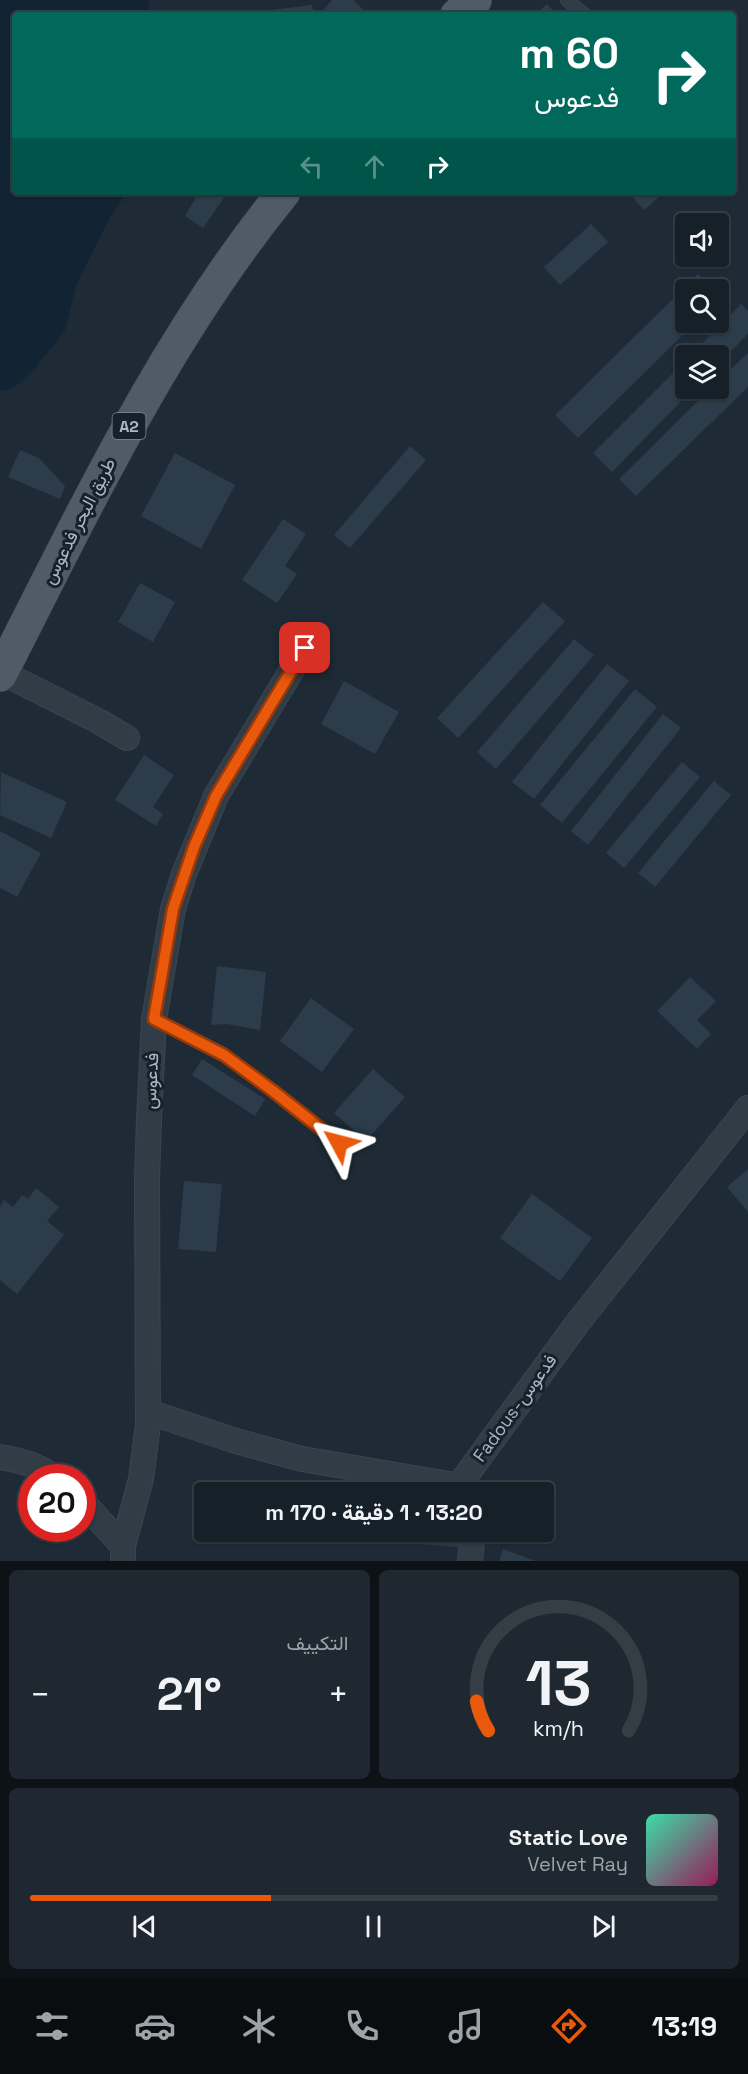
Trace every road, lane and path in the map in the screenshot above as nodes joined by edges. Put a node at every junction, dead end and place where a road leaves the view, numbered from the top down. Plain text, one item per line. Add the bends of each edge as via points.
1 (475, 0) edge
2 (567, 0) edge
3 (461, 12) edge
4 (581, 12) edge
5 (282, 195) edge
6 (305, 648) dead end
7 (1, 673) edge
8 (127, 738) dead end
9 (154, 1019) junction
10 (748, 1108) edge
11 (339, 1143) dead end
12 (149, 1412) junction
13 (0, 1456) edge
14 (31, 1464) edge
15 (437, 1482) edge
16 (466, 1482) edge
17 (96, 1519) edge
18 (472, 1542) edge
19 (123, 1553) edge
20 (470, 1561) edge

1 - 3 main road
2 - 4 lane
5 - 7 main road, طريق البحر فدعوس / A2 via 196,313 147,396
6 - 9 street, فدعوس via 216,796 194,847 173,909
7 - 8 street
9 - 11 lane via 224,1055
9 - 12 street, فدعوس via 147,1180
10 - 16 street, Fadous-فدعوس via 576,1325
12 - 15 street, Fadous-فدعوس via 302,1459
12 - 19 street, فدعوس via 141,1479
13 - 14 street
17 - 19 street
18 - 20 street

